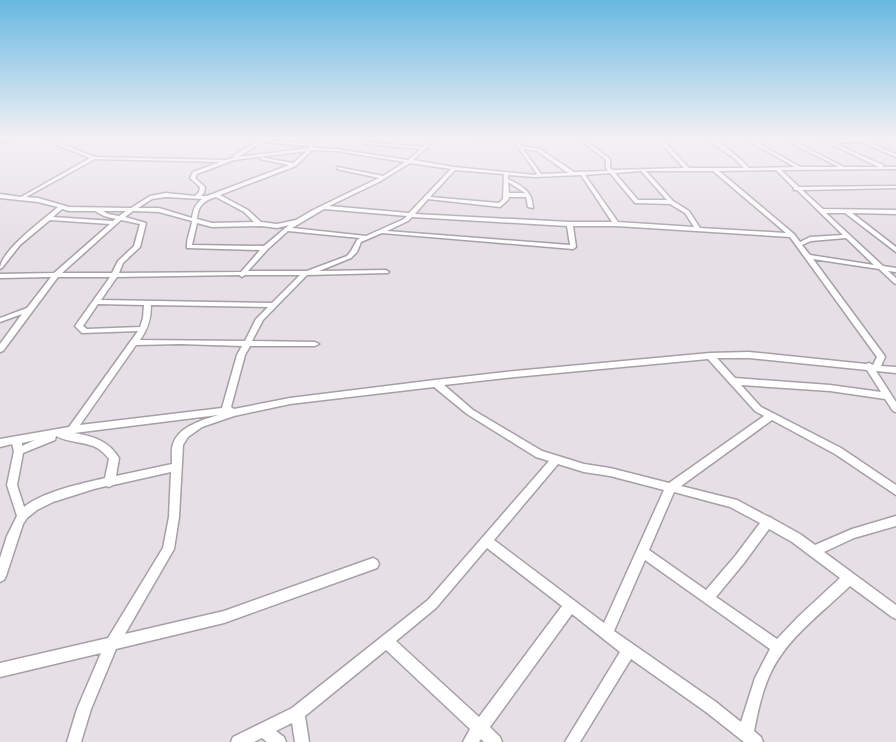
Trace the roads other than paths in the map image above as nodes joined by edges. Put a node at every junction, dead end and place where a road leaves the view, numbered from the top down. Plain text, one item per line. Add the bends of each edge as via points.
1 (582, 173) edge
2 (66, 174) edge
3 (194, 174) edge
4 (272, 174) edge
5 (367, 174) edge
6 (390, 174) edge
7 (449, 174) edge
8 (503, 174) edge
9 (506, 174) junction
10 (573, 174) joint
11 (576, 174) edge
12 (615, 174) edge
13 (645, 174) edge
14 (719, 174) edge
15 (781, 174) edge
16 (537, 176) junction
17 (383, 177) junction
18 (508, 180) junction
19 (515, 184) junction
20 (896, 187) edge
21 (507, 188) junction
22 (796, 189) junction
23 (216, 195) junction
24 (506, 195) junction
25 (529, 195) junction
26 (0, 196) edge
27 (196, 197) junction
28 (22, 198) junction
29 (208, 198) junction
30 (428, 198) junction
31 (671, 202) junction
32 (323, 207) junction
33 (531, 207) dead end
34 (60, 208) junction
35 (134, 209) junction
36 (96, 210) junction
37 (820, 211) junction
38 (847, 212) junction
39 (896, 212) edge
40 (412, 215) junction
41 (47, 218) junction
42 (117, 220) junction
43 (194, 220) junction
44 (296, 222) junction
45 (259, 224) junction
46 (570, 224) junction
47 (616, 224) junction
48 (287, 229) junction
49 (699, 230) junction
50 (380, 232) junction
51 (792, 235) junction
52 (849, 236) junction
53 (366, 237) junction
54 (800, 244) junction
55 (265, 248) junction
56 (896, 250) edge
57 (349, 257) junction
58 (809, 257) junction
59 (0, 267) edge
60 (883, 268) junction
61 (896, 270) edge
62 (386, 272) dead end
63 (350, 273) junction
64 (305, 274) junction
65 (56, 275) junction
66 (242, 275) junction
67 (0, 276) edge
68 (114, 276) junction
69 (896, 282) edge
70 (95, 303) junction
71 (148, 304) junction
72 (272, 305) junction
73 (30, 309) junction
74 (0, 320) edge
75 (144, 329) junction
76 (135, 343) junction
77 (315, 344) dead end
78 (246, 345) junction
79 (0, 350) edge
80 (710, 356) junction
81 (873, 366) junction
82 (896, 370) edge
83 (732, 381) junction
84 (435, 383) junction
85 (888, 396) junction
86 (260, 406) junction
87 (896, 409) edge
88 (226, 410) junction
89 (770, 417) junction
90 (72, 430) junction
91 (57, 434) junction
92 (16, 440) junction
93 (0, 443) edge
94 (19, 451) junction
95 (556, 460) junction
96 (176, 467) junction
97 (109, 483) junction
98 (671, 487) junction
99 (896, 491) edge
100 (22, 516) junction
101 (768, 521) junction
102 (896, 521) edge
103 (487, 541) junction
104 (814, 551) junction
105 (644, 553) junction
106 (373, 564) dead end
107 (0, 576) edge
108 (849, 578) junction
109 (708, 597) junction
110 (571, 605) junction
111 (896, 614) edge
112 (607, 632) junction
113 (387, 642) junction
114 (112, 643) junction
115 (779, 648) junction
116 (629, 650) junction
117 (0, 670) edge
118 (297, 713) junction
119 (480, 728) junction
120 (263, 730) junction
121 (751, 738) edge
122 (74, 742) edge
123 (238, 742) edge
124 (279, 742) edge
125 (302, 742) edge
126 (470, 742) edge
127 (495, 742) edge
128 (572, 742) edge

1 - 47 street
2 - 28 street
3 - 27 street via 192,178 203,188
4 - 23 street
5 - 17 street
6 - 17 street
7 - 30 street
8 - 9 street
9 - 16 street
9 - 18 street
10 - 11 street
10 - 16 street
12 - 31 street via 638,202
13 - 31 street
14 - 51 street
15 - 22 street
16 - 19 street
17 - 32 street
18 - 19 street
18 - 21 street
19 - 21 street
19 - 25 street
20 - 22 street
21 - 24 street
22 - 37 street
23 - 29 street
23 - 45 street via 246,211
24 - 25 street
24 - 30 street via 504,204 495,206
25 - 33 street
26 - 28 street
27 - 29 street
27 - 35 street via 154,196
28 - 34 street
29 - 43 street via 198,204
30 - 40 street
31 - 49 street via 687,212
32 - 40 street
32 - 44 street
34 - 36 street
34 - 41 street
35 - 36 street
35 - 42 street
35 - 43 street via 165,211
36 - 42 street
37 - 38 street
37 - 52 street
38 - 39 street
38 - 56 street
40 - 46 street
40 - 50 street
41 - 42 street
41 - 59 street
42 - 65 street
42 - 68 street via 143,223 137,247 120,262
43 - 45 street via 216,225
43 - 55 street via 189,247
44 - 45 street
44 - 48 street
46 - 47 street
46 - 50 street via 573,247
47 - 49 street
48 - 53 street
48 - 55 street
49 - 51 street
50 - 53 street
51 - 54 street
52 - 54 street via 810,238
52 - 60 street
53 - 57 street
54 - 58 street
55 - 66 street
57 - 63 street
57 - 64 street
58 - 60 street
58 - 81 street via 881,357
60 - 61 street
60 - 69 street
62 - 63 street
63 - 64 street
64 - 66 street
64 - 72 street
65 - 67 street
65 - 68 street
65 - 73 street
66 - 68 street
68 - 70 street
70 - 71 street
70 - 75 street via 79,326 81,329
71 - 72 street
71 - 75 street
72 - 78 street
73 - 74 street
73 - 79 street
75 - 76 street
76 - 78 street
76 - 90 street
77 - 78 street
78 - 88 street
80 - 81 street via 749,355
80 - 83 street
80 - 84 street
81 - 82 street
81 - 85 street
83 - 85 street
83 - 89 street
84 - 86 street
84 - 95 street via 485,422
85 - 87 street
86 - 88 street
86 - 96 street via 199,425 185,434 178,444
88 - 90 street
89 - 98 street
89 - 99 street via 838,451
90 - 91 street
91 - 92 street
91 - 94 street
91 - 97 street via 109,448 114,458
92 - 93 street
92 - 94 street
94 - 100 street via 12,485
95 - 98 street
95 - 103 street
96 - 97 street
96 - 114 street via 168,549
97 - 100 street via 45,499
98 - 101 street via 733,503
98 - 105 street
100 - 107 street
101 - 104 street
101 - 109 street
102 - 104 street
103 - 110 street
103 - 113 street via 432,604
104 - 108 street
105 - 109 street
105 - 112 street
106 - 114 street via 224,617
108 - 111 street
108 - 115 street
109 - 115 street
110 - 112 street
110 - 119 street
112 - 116 street
113 - 118 street
113 - 119 street
114 - 117 street
114 - 122 street
115 - 121 street via 753,704
116 - 121 street
116 - 128 street
118 - 120 street
118 - 125 street
119 - 126 street
119 - 127 street
120 - 123 street
120 - 124 street

